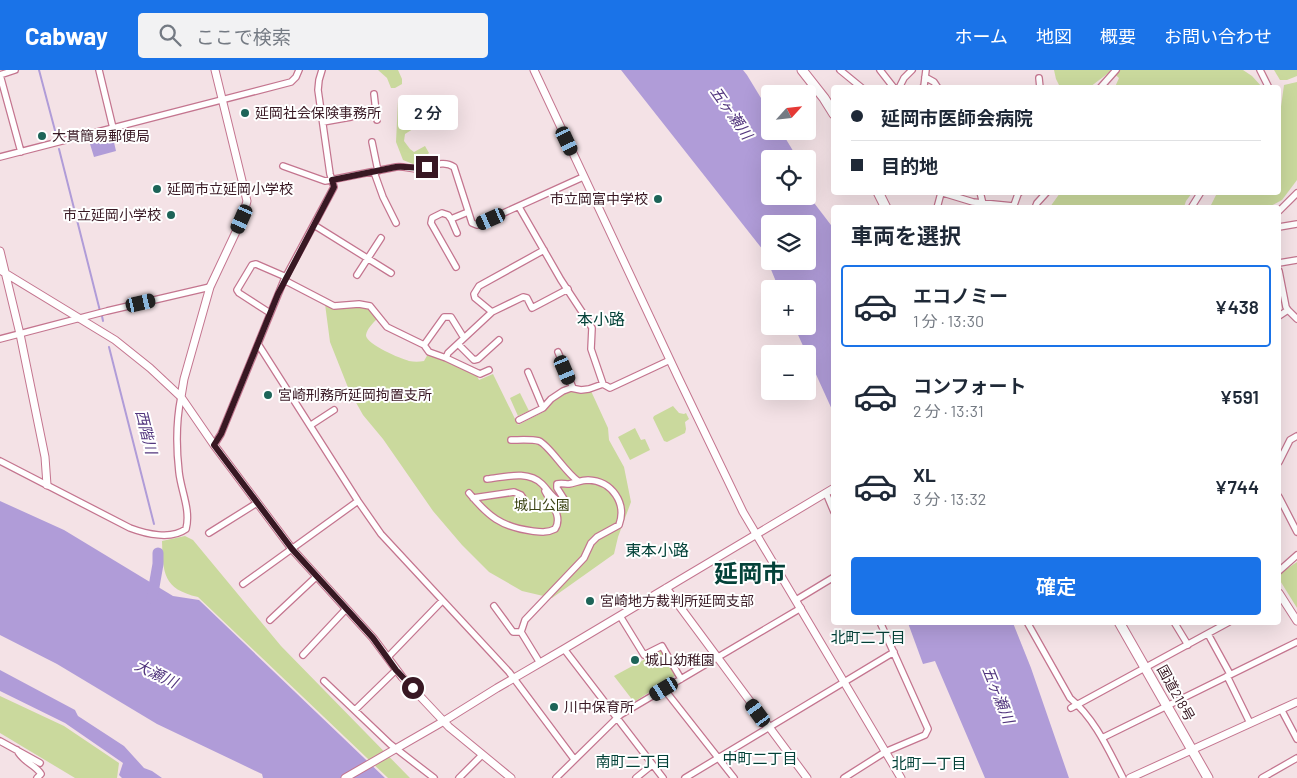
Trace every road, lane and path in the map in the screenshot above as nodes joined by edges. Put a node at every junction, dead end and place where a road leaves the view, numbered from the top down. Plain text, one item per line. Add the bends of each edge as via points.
1 (15, 70) edge
2 (99, 70) edge
3 (215, 70) edge
4 (298, 70) edge
5 (322, 70) edge
6 (534, 70) edge
7 (802, 70) edge
8 (840, 70) edge
9 (880, 70) edge
10 (912, 70) edge
11 (926, 70) edge
12 (1116, 70) edge
13 (1260, 70) edge
14 (925, 77) junction
15 (1039, 78) dead end
16 (858, 85) edge
17 (892, 85) edge
18 (900, 85) edge
19 (924, 85) edge
20 (936, 85) edge
21 (1040, 85) edge
22 (1103, 85) edge
23 (1268, 85) edge
24 (374, 94) dead end
25 (223, 100) junction
26 (376, 109) junction
27 (831, 109) edge
28 (377, 120) dead end
29 (323, 122) junction
30 (113, 128) junction
31 (372, 142) dead end
32 (21, 152) junction
33 (0, 157) edge
34 (283, 166) dead end
35 (376, 172) junction
36 (583, 177) junction
37 (332, 180) junction
38 (1297, 193) edge
39 (946, 195) edge
40 (981, 195) edge
41 (1044, 195) edge
42 (983, 204) junction
43 (972, 205) edge
44 (993, 205) edge
45 (1036, 205) edge
46 (519, 207) junction
47 (1281, 210) edge
48 (468, 212) junction
49 (451, 219) junction
50 (396, 223) dead end
51 (314, 224) junction
52 (1297, 224) edge
53 (1281, 227) edge
54 (457, 233) dead end
55 (381, 238) dead end
56 (544, 250) junction
57 (0, 251) edge
58 (368, 258) junction
59 (1297, 260) edge
60 (1281, 263) edge
61 (456, 267) dead end
62 (3, 272) edge
63 (391, 273) dead end
64 (357, 275) dead end
65 (285, 278) junction
66 (1281, 281) edge
67 (210, 287) junction
68 (568, 289) junction
69 (1288, 310) junction
70 (492, 312) junction
71 (270, 313) junction
72 (1281, 315) edge
73 (1296, 316) edge
74 (81, 318) junction
75 (20, 334) junction
76 (464, 338) junction
77 (0, 340) edge
78 (499, 340) dead end
79 (258, 344) junction
80 (458, 344) junction
81 (424, 345) junction
82 (558, 352) dead end
83 (446, 358) junction
84 (670, 360) junction
85 (489, 370) dead end
86 (528, 372) dead end
87 (603, 384) junction
88 (573, 388) junction
89 (181, 398) junction
90 (543, 408) junction
91 (334, 410) dead end
92 (519, 420) dead end
93 (310, 425) junction
94 (1297, 436) edge
95 (511, 440) dead end
96 (214, 445) junction
97 (1281, 458) edge
98 (0, 461) edge
99 (487, 479) dead end
100 (537, 480) junction
101 (578, 481) junction
102 (47, 485) junction
103 (831, 490) edge
104 (826, 493) junction
105 (358, 501) junction
106 (1281, 501) edge
107 (519, 502) dead end
108 (257, 503) junction
109 (831, 505) edge
110 (209, 532) dead end
111 (1297, 532) edge
112 (756, 534) junction
113 (292, 549) junction
114 (1297, 555) edge
115 (1281, 569) edge
116 (317, 576) junction
117 (831, 579) edge
118 (243, 584) dead end
119 (666, 588) junction
120 (1281, 598) edge
121 (796, 600) junction
122 (442, 601) junction
123 (494, 606) dead end
124 (801, 608) junction
125 (346, 609) junction
126 (620, 616) junction
127 (270, 620) dead end
128 (1297, 621) edge
129 (881, 625) edge
130 (1029, 625) edge
131 (1121, 625) edge
132 (1176, 625) edge
133 (1224, 625) edge
134 (521, 632) junction
135 (1208, 634) junction
136 (1297, 642) edge
137 (1188, 645) junction
138 (564, 649) junction
139 (894, 652) junction
140 (303, 655) dead end
141 (388, 657) junction
142 (717, 658) junction
143 (540, 663) junction
144 (1146, 668) junction
145 (396, 670) junction
146 (1229, 675) junction
147 (513, 678) junction
148 (681, 679) junction
149 (324, 681) dead end
150 (845, 681) junction
151 (664, 689) junction
152 (1297, 702) edge
153 (1079, 706) junction
154 (1168, 706) junction
155 (1071, 708) dead end
156 (1281, 709) junction
157 (355, 710) junction
158 (617, 718) junction
159 (444, 721) junction
160 (1250, 722) junction
161 (769, 727) junction
162 (1102, 738) junction
163 (1297, 739) edge
164 (0, 741) edge
165 (396, 748) junction
166 (17, 750) junction
167 (1192, 750) junction
168 (886, 752) junction
169 (482, 755) junction
170 (718, 758) junction
171 (1297, 758) edge
172 (574, 759) junction
173 (40, 763) dead end
174 (652, 765) junction
175 (41, 777) edge
176 (345, 778) edge
177 (434, 778) edge
178 (459, 778) edge
179 (511, 778) edge
180 (556, 778) edge
181 (636, 778) edge
182 (663, 778) edge
183 (685, 778) edge
184 (734, 778) edge
185 (807, 778) edge
186 (844, 778) edge
187 (901, 778) edge
188 (1123, 778) edge
189 (1130, 778) edge
190 (1208, 778) edge
191 (1262, 778) edge

1 - 32 street via 0,75
2 - 30 street
3 - 25 street
4 - 25 street via 291,82
5 - 29 street via 318,90
6 - 36 street
7 - 27 highway
8 - 16 street
9 - 17 street
10 - 18 street
11 - 14 street
12 - 22 street
13 - 23 street
14 - 19 street
14 - 20 street
15 - 21 street
24 - 26 street
25 - 30 street
25 - 67 street via 247,201 242,219
26 - 28 street
26 - 29 street
29 - 37 street
30 - 32 street
31 - 35 street
32 - 33 street
34 - 37 street via 325,181
35 - 37 street
35 - 48 street via 404,166 416,169 450,164 454,167
35 - 50 street via 383,197
36 - 46 street
36 - 84 street
37 - 51 street via 334,187
38 - 47 street
39 - 43 street
40 - 42 street
41 - 45 street
42 - 43 street
42 - 44 street
46 - 48 street via 477,225 472,223
46 - 56 street
48 - 49 street
49 - 54 street
49 - 61 street via 442,213 432,218 431,223
51 - 58 street
51 - 65 street
52 - 53 street
55 - 58 street
56 - 68 street
56 - 70 street via 479,286 474,298
57 - 62 street
58 - 63 street
58 - 64 street
59 - 60 street
62 - 74 street
62 - 75 street
65 - 71 street
65 - 71 street via 256,264 252,265 237,290 238,294
65 - 81 street via 334,306 370,306 387,327
66 - 69 street
67 - 74 street
67 - 89 street
68 - 70 street via 532,308 523,297
68 - 87 street via 592,328 591,349
69 - 72 street
69 - 73 street
70 - 76 street
71 - 79 street
74 - 75 street
74 - 89 street via 116,340
75 - 77 street
75 - 102 street via 45,457
76 - 80 street
76 - 81 street via 448,316
78 - 80 street via 474,360
79 - 93 street
79 - 96 street
80 - 83 street
81 - 83 street via 430,352
82 - 88 street
83 - 85 street via 480,374
84 - 87 street via 610,388
84 - 112 street
86 - 90 street
87 - 88 street via 589,389
88 - 90 street via 562,391
89 - 96 street
89 - 102 street via 176,423 178,471 188,520 182,532 138,531
90 - 92 street
91 - 93 street
93 - 105 street
94 - 97 street via 1290,440
95 - 101 street via 544,444
96 - 108 street
98 - 102 street
99 - 100 street via 522,475
100 - 101 street via 559,501 564,499 556,488 557,484
100 - 107 street via 557,515 557,528 549,532 506,526 488,515 471,496 514,492 523,498
101 - 134 street via 600,483 615,492 620,503 619,525 596,537 584,558 525,620
103 - 104 street
104 - 109 street
104 - 112 street
105 - 113 street
105 - 122 street via 381,534
106 - 111 street
108 - 110 street
108 - 113 street
112 - 119 street
112 - 121 street
113 - 116 street
113 - 118 street
114 - 115 street
116 - 125 street
116 - 127 street
117 - 121 street
119 - 126 street
119 - 142 street
120 - 128 street
121 - 124 street
122 - 141 street
122 - 147 street
123 - 134 street via 514,632
124 - 142 street
124 - 150 street
125 - 140 street
125 - 141 street
126 - 138 street
126 - 148 street via 644,655 662,646
129 - 139 street
130 - 153 street via 1070,698
131 - 144 highway, 国道218号
132 - 137 street
133 - 135 street
134 - 143 street
135 - 137 street
135 - 146 street
136 - 146 street
137 - 144 street
138 - 143 street
138 - 158 street
139 - 150 street
139 - 168 street via 928,729 925,735
141 - 145 street
142 - 148 street
142 - 161 street
143 - 147 street
144 - 153 street
144 - 154 highway, 国道218号
145 - 157 street
145 - 159 street
146 - 154 street
146 - 160 street
147 - 159 street
147 - 172 street
148 - 151 street
149 - 157 street
150 - 161 street
150 - 168 street
151 - 158 street
151 - 170 street
152 - 156 street
153 - 155 street
153 - 162 street
154 - 162 street
154 - 167 highway, 国道218号
156 - 160 street
156 - 163 street
157 - 165 street
158 - 172 street
158 - 174 street
159 - 165 street
159 - 169 street
160 - 167 street
161 - 170 street
161 - 185 street
162 - 188 street
164 - 166 street
165 - 176 street
165 - 177 street
166 - 173 street
166 - 175 street via 20,757 39,770
167 - 189 street
167 - 190 highway, 国道218号
168 - 186 street
168 - 187 street
169 - 178 street
169 - 179 street
170 - 183 street
170 - 184 street
171 - 191 street
172 - 180 street
174 - 181 street
174 - 182 street

